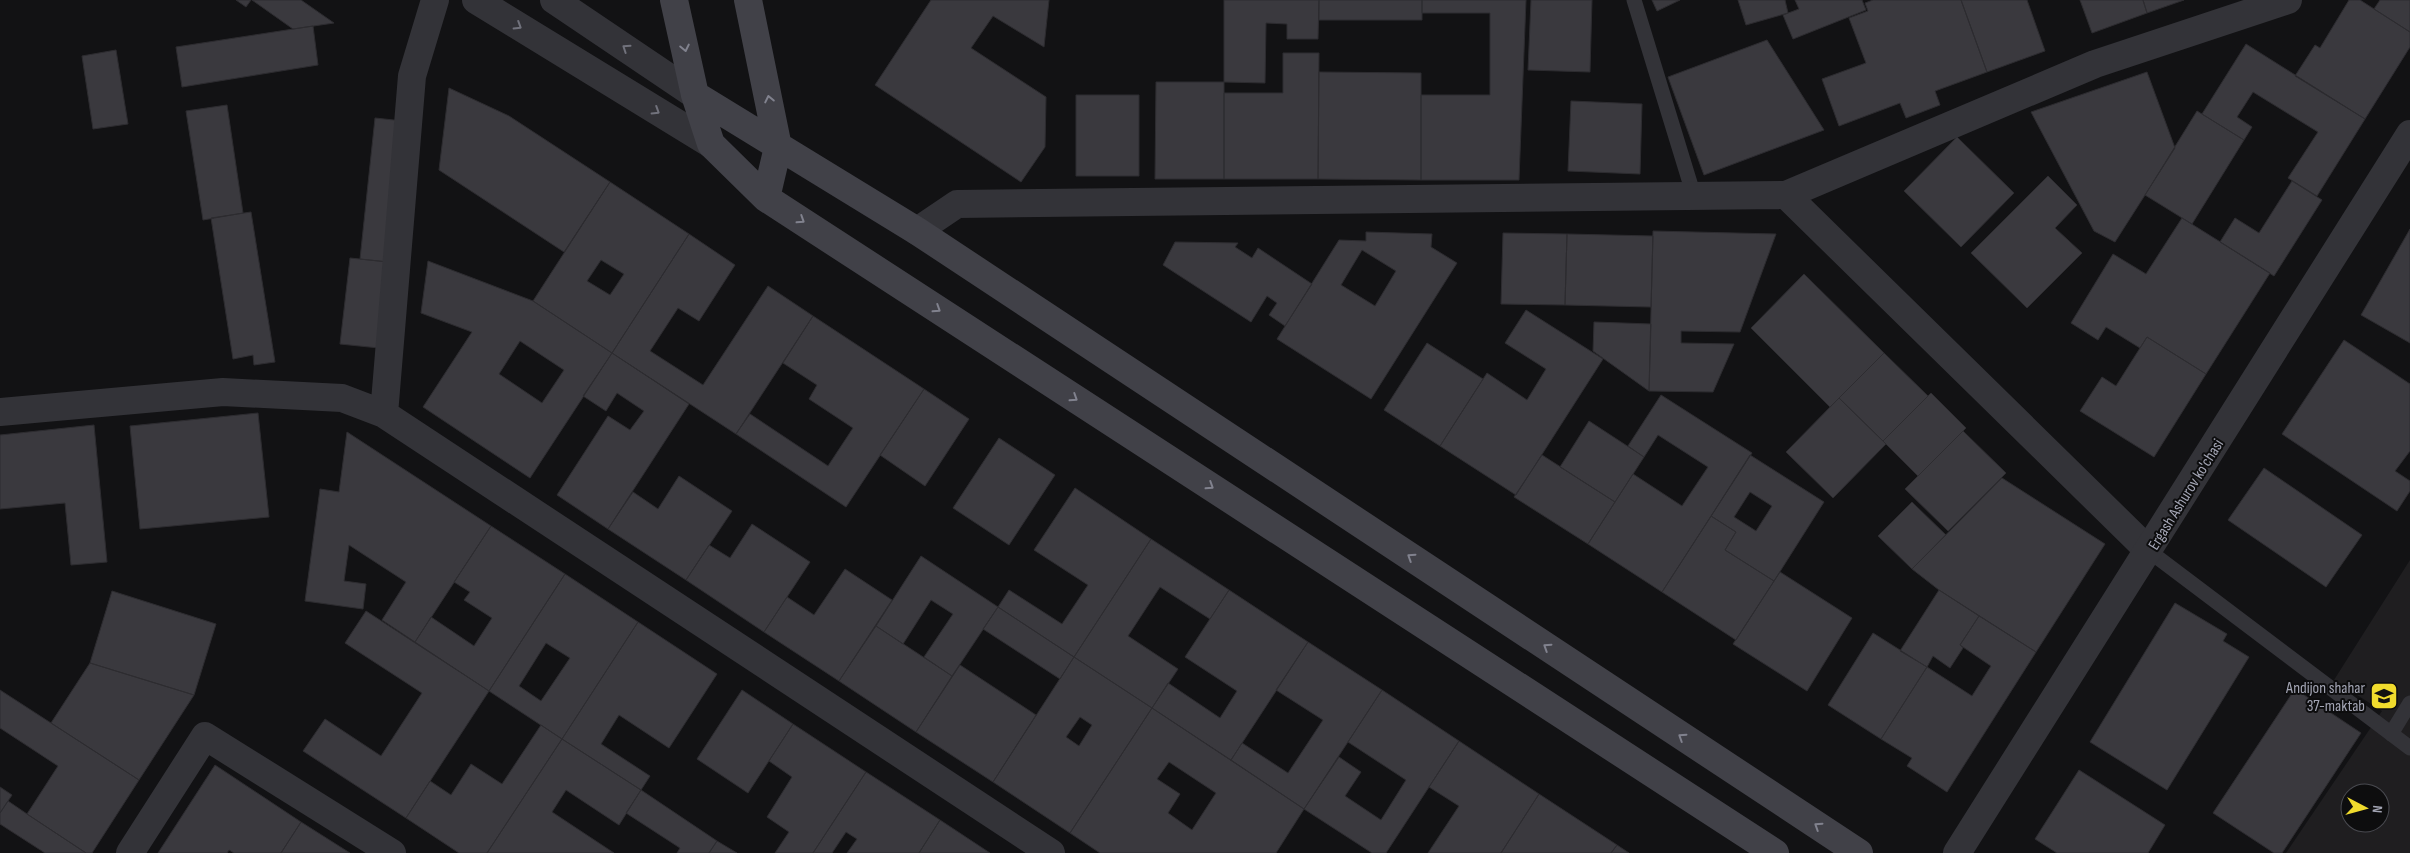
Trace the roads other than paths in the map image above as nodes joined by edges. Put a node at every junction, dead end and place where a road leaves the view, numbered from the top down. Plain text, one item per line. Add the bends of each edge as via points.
1 (434, 0) edge
2 (476, 0) edge
3 (554, 0) edge
4 (674, 0) edge
5 (748, 0) edge
6 (1634, 0) edge
7 (2288, 0) edge
8 (695, 95) junction
9 (2410, 134) edge
10 (710, 144) junction
11 (778, 147) junction
12 (1786, 195) junction
13 (1694, 196) junction
14 (766, 198) junction
15 (917, 231) junction
16 (0, 412) edge
17 (384, 414) junction
18 (2149, 551) junction
19 (2410, 703) edge
20 (2391, 734) junction
21 (2410, 748) edge
22 (130, 853) edge
23 (392, 853) edge
24 (1051, 853) edge
25 (1775, 853) edge
26 (1858, 853) edge
27 (1957, 853) edge

1 - 17 street via 412,76
2 -> 10 street
8 -> 3 street
4 -> 8 main road
11 -> 5 main road
6 - 13 lane
7 - 12 street via 2095,64
8 - 10 main road
8 - 11 main road
9 - 18 street, Ergash Ashurov ko'chasi
10 - 14 main road
11 - 14 main road
11 - 15 main road
12 - 13 street
12 - 18 street
13 - 15 street via 957,204
14 -> 25 main road
26 -> 15 main road
16 - 17 street via 223,392 342,398
17 - 24 street
18 - 20 lane
18 - 27 street, Ergash Ashurov ko'chasi
19 - 20 lane
20 - 21 lane
22 - 23 street via 205,736

